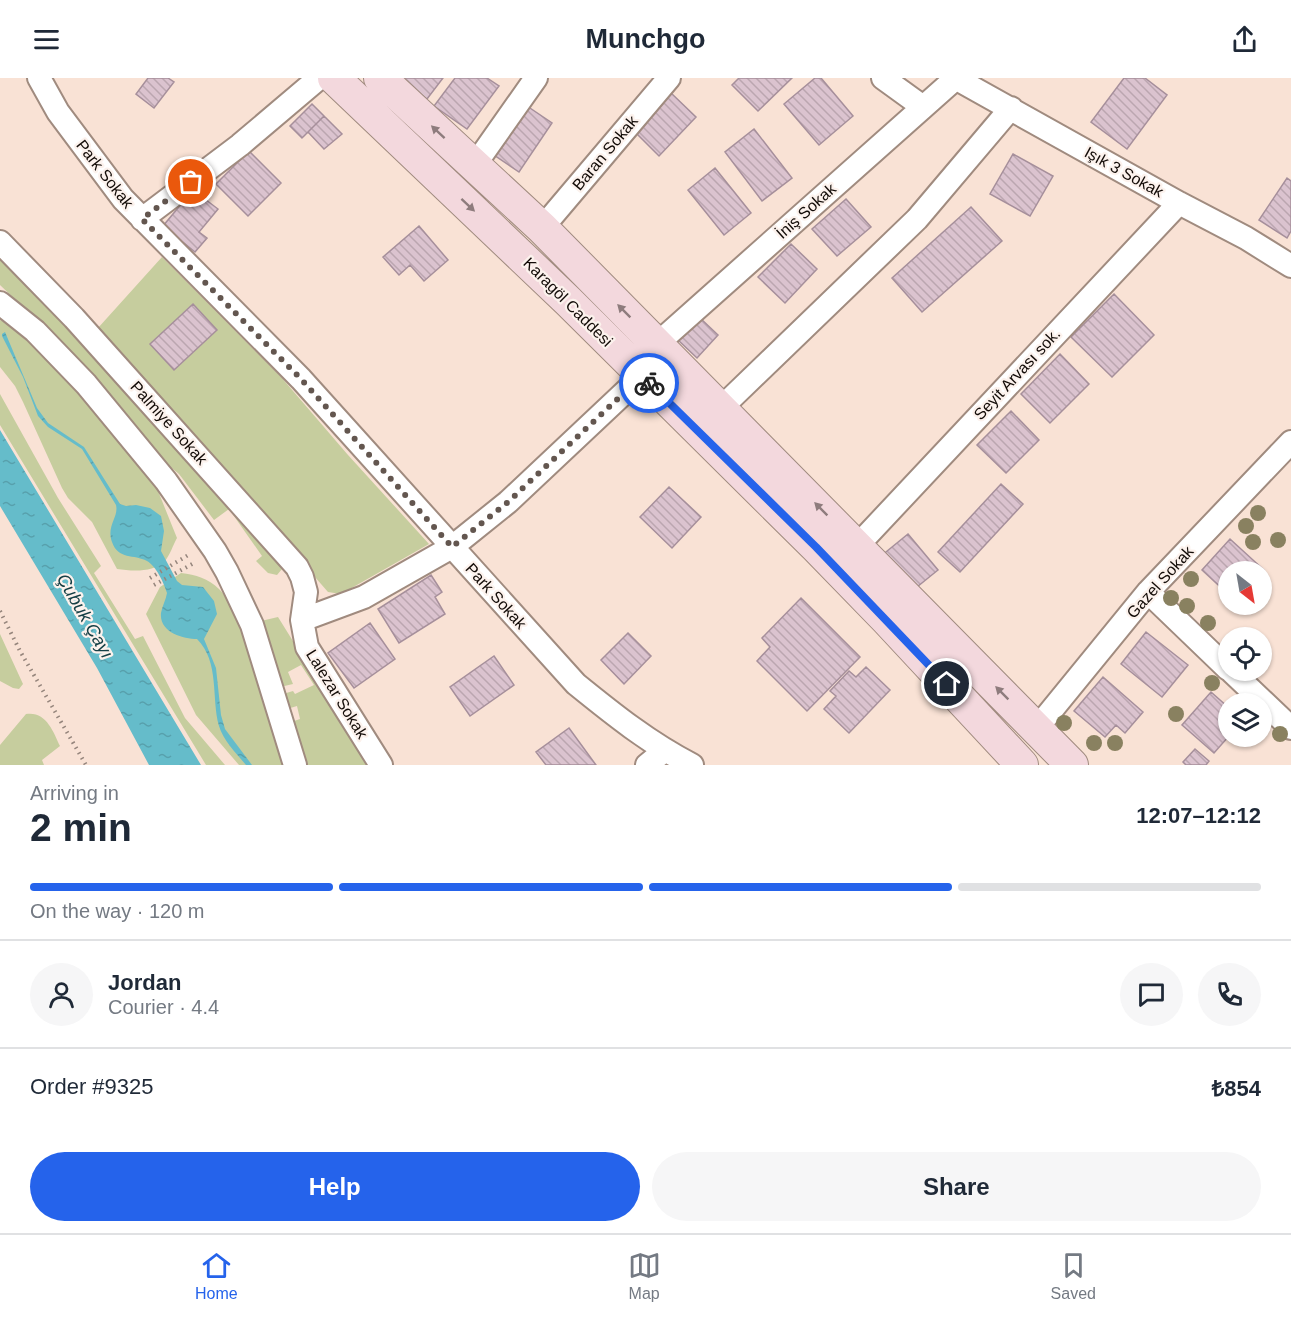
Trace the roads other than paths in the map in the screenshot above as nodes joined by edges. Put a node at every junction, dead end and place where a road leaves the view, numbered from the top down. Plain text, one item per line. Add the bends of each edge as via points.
1 (39, 78) edge
2 (319, 78) edge
3 (334, 78) edge
4 (381, 78) edge
5 (536, 78) edge
6 (669, 78) edge
7 (883, 78) edge
8 (956, 78) edge
9 (922, 107) junction
10 (1011, 108) junction
11 (474, 166) junction
12 (1179, 202) junction
13 (142, 219) junction
14 (542, 228) junction
15 (0, 242) edge
16 (1291, 266) edge
17 (0, 303) edge
18 (657, 344) junction
19 (642, 376) junction
20 (720, 408) junction
21 (1289, 449) edge
22 (856, 546) junction
23 (452, 547) junction
24 (1148, 592) junction
25 (302, 620) junction
26 (1218, 659) edge
27 (1241, 681) edge
28 (1036, 728) junction
29 (1291, 728) edge
30 (655, 758) edge
31 (295, 765) edge
32 (381, 765) edge
33 (692, 765) edge
34 (1022, 765) edge
35 (1072, 765) edge

1 - 13 street, Park Sokak via 58,112
2 - 13 street via 240,145
3 -> 19 main road, Karagöl Caddesi
11 -> 4 main road
5 - 11 street
6 - 14 street, Baran Sokak
7 - 9 street
8 - 9 street, İniş Sokak
8 - 10 street, Işık 3 Sokak
9 - 18 street, İniş Sokak
10 - 12 street, Işık 3 Sokak
10 - 20 street via 917,219
11 - 14 main road
12 - 16 street, Işık 3 Sokak
12 - 22 street, Seyit Arvası sok.
13 - 23 street, Park Sokak via 301,379
18 -> 14 main road
15 - 25 street, Palmiye Sokak via 74,318 297,567 306,592
17 - 31 street via 35,331 86,384 166,481 212,547 252,625
18 - 20 main road
19 - 23 street via 508,502
19 - 34 main road, Karagöl Caddesi via 879,612
22 -> 20 main road
21 - 24 street, Gazel Sokak
28 -> 22 main road
23 - 25 street via 364,597
23 - 30 street, Park Sokak via 576,684 615,716
24 - 26 street
24 - 28 street, Gazel Sokak
25 - 32 street, Lalezar Sokak via 307,647
27 - 29 street
28 - 35 main road
30 - 33 street, Park Sokak

